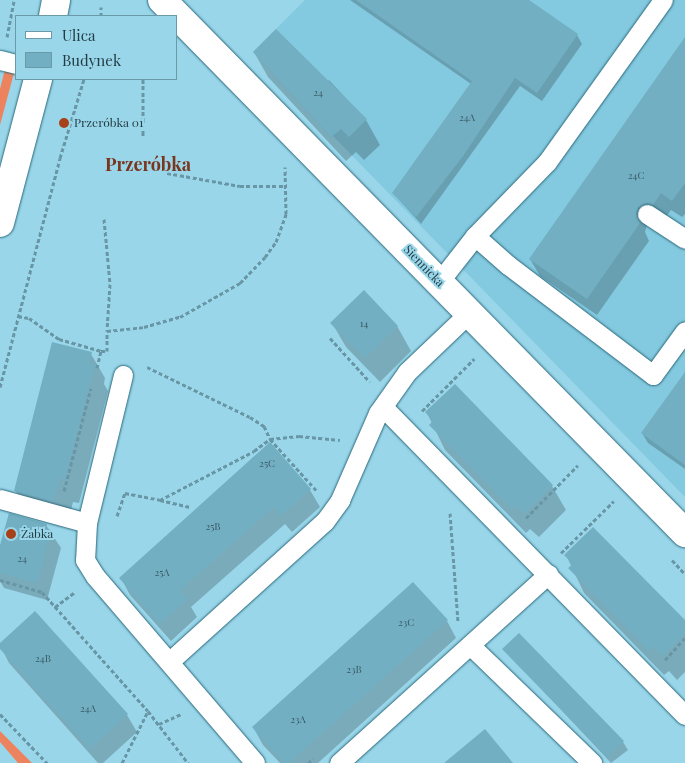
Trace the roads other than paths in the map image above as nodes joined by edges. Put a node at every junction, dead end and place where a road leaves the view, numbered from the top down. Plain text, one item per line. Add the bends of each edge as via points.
1 (56, 0) edge
2 (162, 0) edge
3 (663, 0) edge
4 (54, 15) edge
5 (177, 15) edge
6 (178, 16) edge
7 (0, 60) edge
8 (15, 64) edge
9 (38, 80) edge
10 (647, 214) dead end
11 (0, 223) edge
12 (474, 236) junction
13 (685, 240) edge
14 (439, 282) junction
15 (470, 313) junction
16 (685, 332) edge
17 (122, 375) dead end
18 (383, 407) junction
19 (0, 499) edge
20 (87, 523) junction
21 (685, 533) edge
22 (546, 572) junction
23 (465, 638) junction
24 (170, 661) junction
25 (685, 715) edge
26 (255, 763) edge
27 (339, 763) edge
28 (592, 763) edge

1 - 4 street
2 - 5 street, Siennicka
3 - 12 lane via 547,162
6 - 14 street, Siennicka
7 - 8 lane
9 - 11 street
10 - 13 lane
12 - 14 lane
12 - 16 lane via 653,375
14 - 15 street, Siennicka
15 - 18 lane via 408,372
15 - 21 street, Siennicka
17 - 20 lane
18 - 22 lane
18 - 24 lane via 325,521
19 - 20 lane
20 - 24 lane via 85,560 95,576
22 - 23 lane
22 - 25 lane
23 - 27 lane
23 - 28 lane
24 - 26 lane

